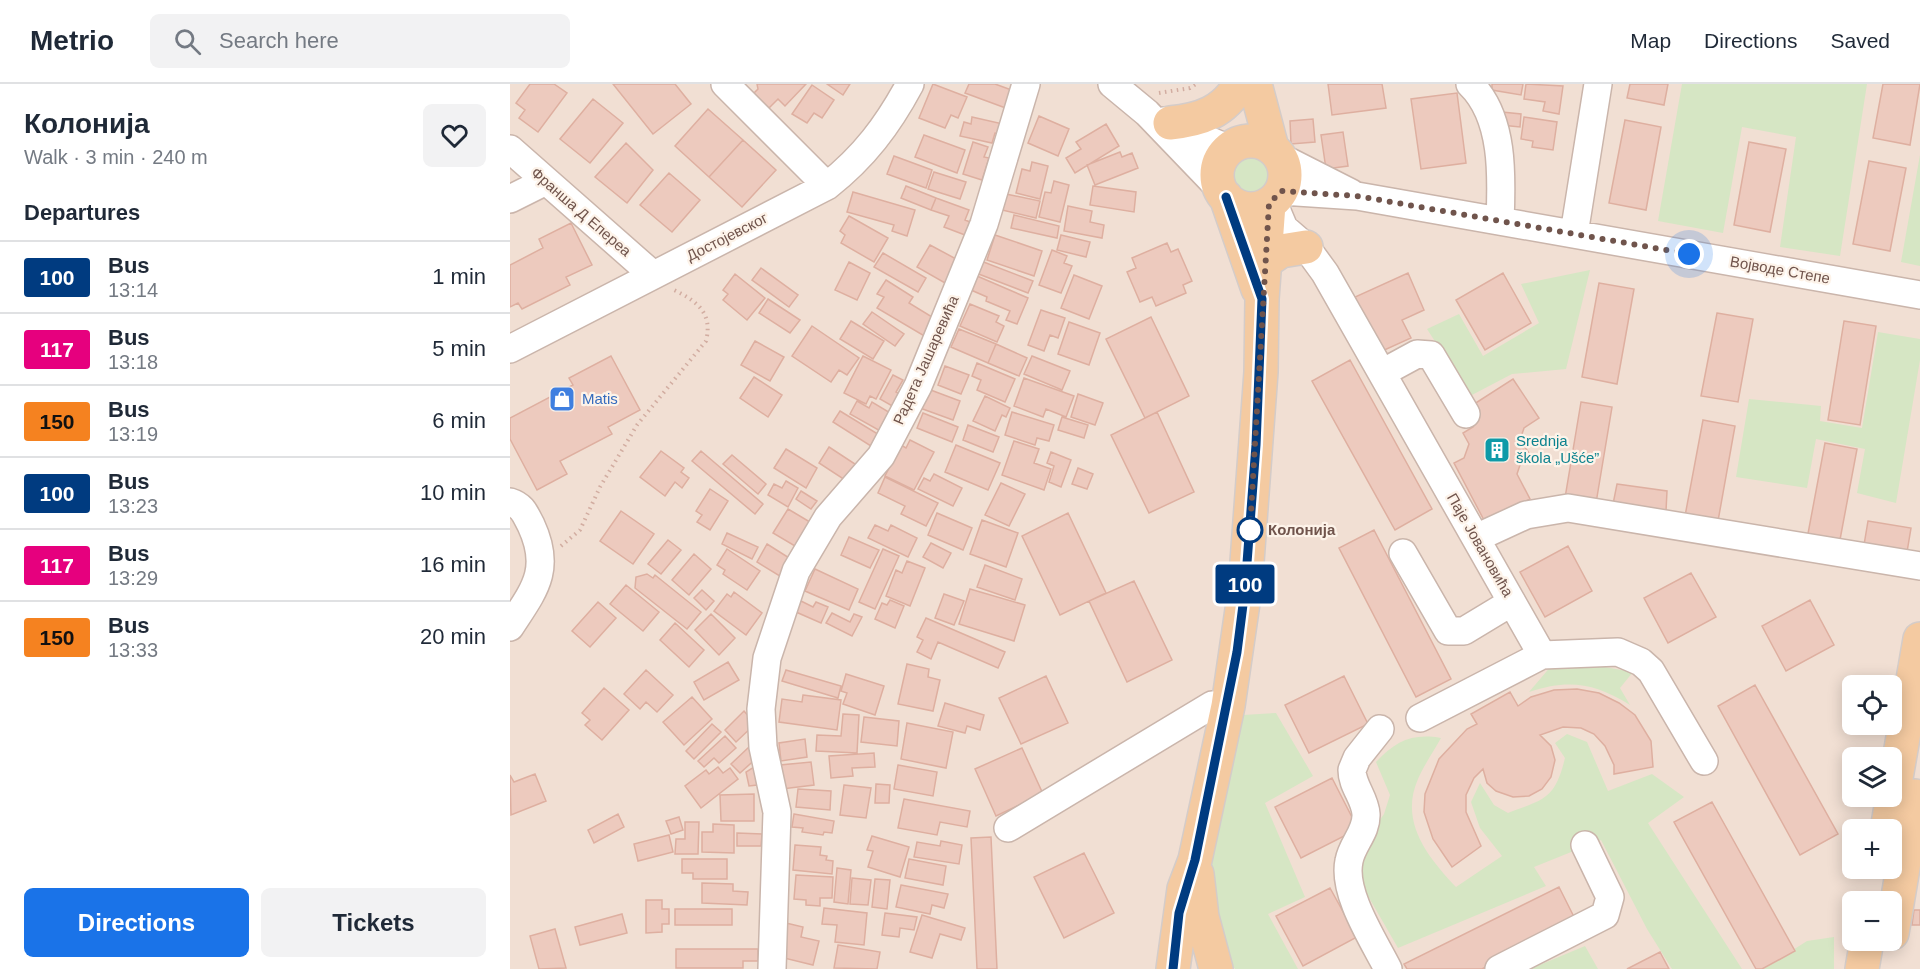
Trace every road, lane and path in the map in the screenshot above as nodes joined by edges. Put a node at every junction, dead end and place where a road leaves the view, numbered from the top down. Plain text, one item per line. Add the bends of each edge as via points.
1 (725, 84) edge
2 (910, 84) edge
3 (1026, 84) edge
4 (1112, 84) edge
5 (1196, 84) edge
6 (1242, 84) edge
7 (1255, 84) edge
8 (1470, 84) edge
9 (1598, 84) edge
10 (1157, 108) junction
11 (1234, 146) junction
12 (510, 149) edge
13 (1276, 153) junction
14 (546, 181) junction
15 (827, 186) junction
16 (1223, 193) junction
17 (1357, 196) junction
18 (1276, 198) junction
19 (510, 199) edge
20 (1500, 221) junction
21 (1574, 234) junction
22 (1306, 247) junction
23 (1266, 261) junction
24 (652, 274) junction
25 (1920, 295) edge
26 (1262, 299) junction
27 (510, 349) edge
28 (1382, 373) junction
29 (1466, 414) dead end
30 (516, 505) edge
31 (1476, 538) junction
32 (540, 550) junction
33 (1403, 553) dead end
34 (1920, 566) edge
35 (1512, 602) junction
36 (510, 627) edge
37 (1920, 639) edge
38 (1542, 655) junction
39 (1228, 706) junction
40 (1420, 718) dead end
41 (1380, 729) dead end
42 (1704, 761) dead end
43 (1920, 764) edge
44 (1889, 819) edge
45 (1008, 828) dead end
46 (1585, 845) dead end
47 (1195, 860) junction
48 (1899, 891) edge
49 (1865, 951) edge
50 (1888, 951) edge
51 (772, 969) edge
52 (1173, 969) edge
53 (1216, 969) edge
54 (1388, 969) edge
55 (1499, 969) edge
56 (1863, 969) edge
57 (1885, 969) edge

1 - 15 street
2 - 15 street, Достојевског via 880,135
3 - 51 street, Радета Јашаревића via 984,224 918,386 881,456 828,517 796,571 767,658 760,709 763,747 777,812
4 - 10 street
5 - 10 path via 1160,93
6 - 10 main road via 1208,116
6 - 11 main road via 1244,119
7 - 13 main road
8 - 20 street via 1480,94 1494,123
9 - 21 street
10 - 11 street
10 - 16 street
11 - 13 main road via 1256,142
11 - 16 main road via 1219,163 1218,180
12 - 14 street, Франша Д Епереа
13 - 17 street, Војводе Степе
13 - 18 main road via 1285,180
14 - 19 street
14 - 24 street, Франша Д Епереа
15 - 24 street, Достојевског
16 - 18 main road via 1235,205 1246,208
16 - 26 main road
17 - 18 street, Војводе Степе
17 - 20 street, Војводе Степе
18 - 22 street, Паје Јовановића via 1293,212
18 - 23 main road
20 - 21 street, Војводе Степе
21 - 25 street, Војводе Степе
22 - 23 main road via 1281,251
22 - 28 street, Паје Јовановића
23 - 26 main road
24 - 27 street, Достојевског
24 - 32 path via 702,308 709,324 706,341 637,425 580,530 566,544
26 - 39 main road via 1261,372 1245,589
28 - 29 street via 1417,354 1431,355
28 - 31 street, Паје Јовановића
30 - 32 street
31 - 34 street via 1526,515 1569,508
31 - 35 street, Паје Јовановића
32 - 36 street via 536,588
33 - 35 street via 1448,631 1464,631
35 - 38 street, Паје Јовановића
37 - 44 main road
38 - 40 street
38 - 42 street via 1611,652 1641,662 1651,671
39 - 45 street via 1212,705
39 - 47 main road
41 - 54 street via 1352,770 1365,805 1366,820 1352,850 1347,873 1352,894
43 - 48 main road
46 - 55 street via 1610,897 1605,915
47 - 52 main road via 1179,913
47 - 53 main road via 1202,917
49 - 56 main road
50 - 57 main road

